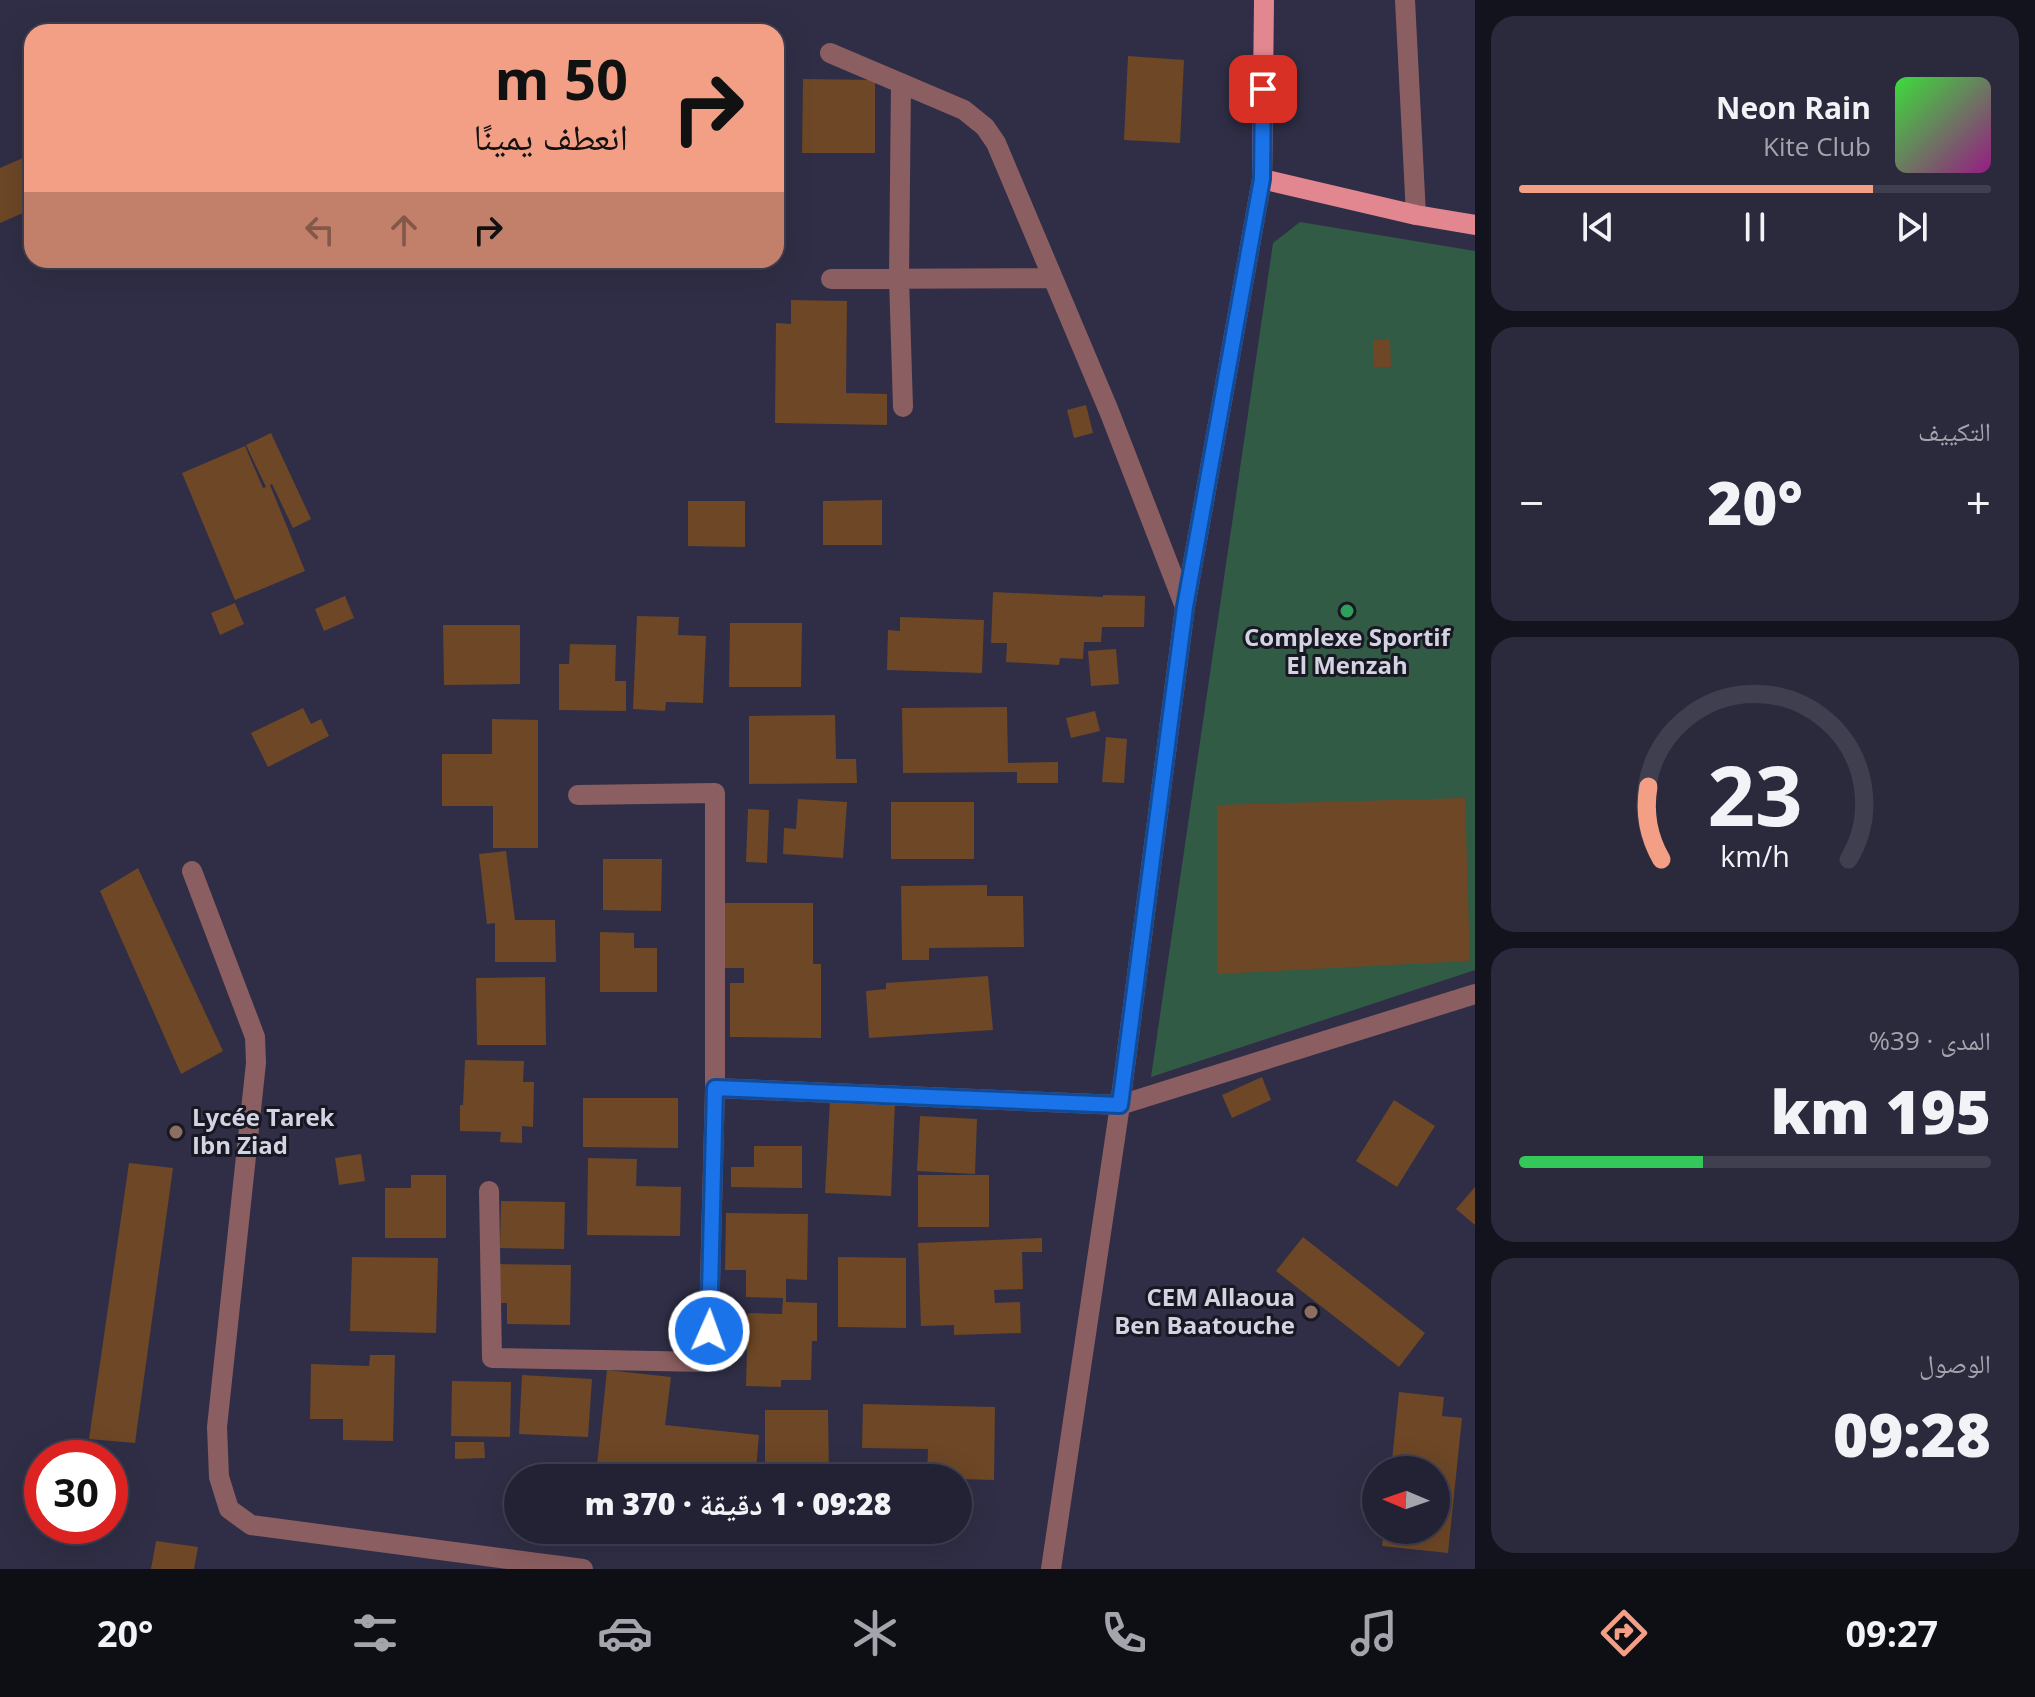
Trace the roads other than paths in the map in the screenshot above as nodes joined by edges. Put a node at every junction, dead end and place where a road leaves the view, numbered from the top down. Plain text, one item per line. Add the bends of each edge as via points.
1 (1264, 0) edge
2 (1405, 0) edge
3 (830, 53) dead end
4 (901, 83) junction
5 (1262, 179) junction
6 (1416, 215) junction
7 (1475, 225) edge
8 (899, 278) junction
9 (1053, 278) junction
10 (831, 279) dead end
11 (903, 407) dead end
12 (1185, 607) junction
13 (578, 795) dead end
14 (192, 871) dead end
15 (1475, 994) edge
16 (715, 1088) junction
17 (1120, 1105) junction
18 (489, 1191) dead end
19 (583, 1569) edge
20 (1051, 1569) edge

1 - 5 main road
2 - 6 street
3 - 4 street
4 - 8 street
4 - 9 street via 964,110 985,127
5 - 6 main road
5 - 12 street
6 - 7 main road
8 - 9 street
8 - 10 street
8 - 11 street
9 - 12 street
12 - 17 street
13 - 16 street via 715,793
14 - 19 street via 255,1037 217,1427 219,1477 229,1509 251,1525
15 - 17 street
16 - 17 street
16 - 18 street via 708,1362 492,1358
17 - 20 street

